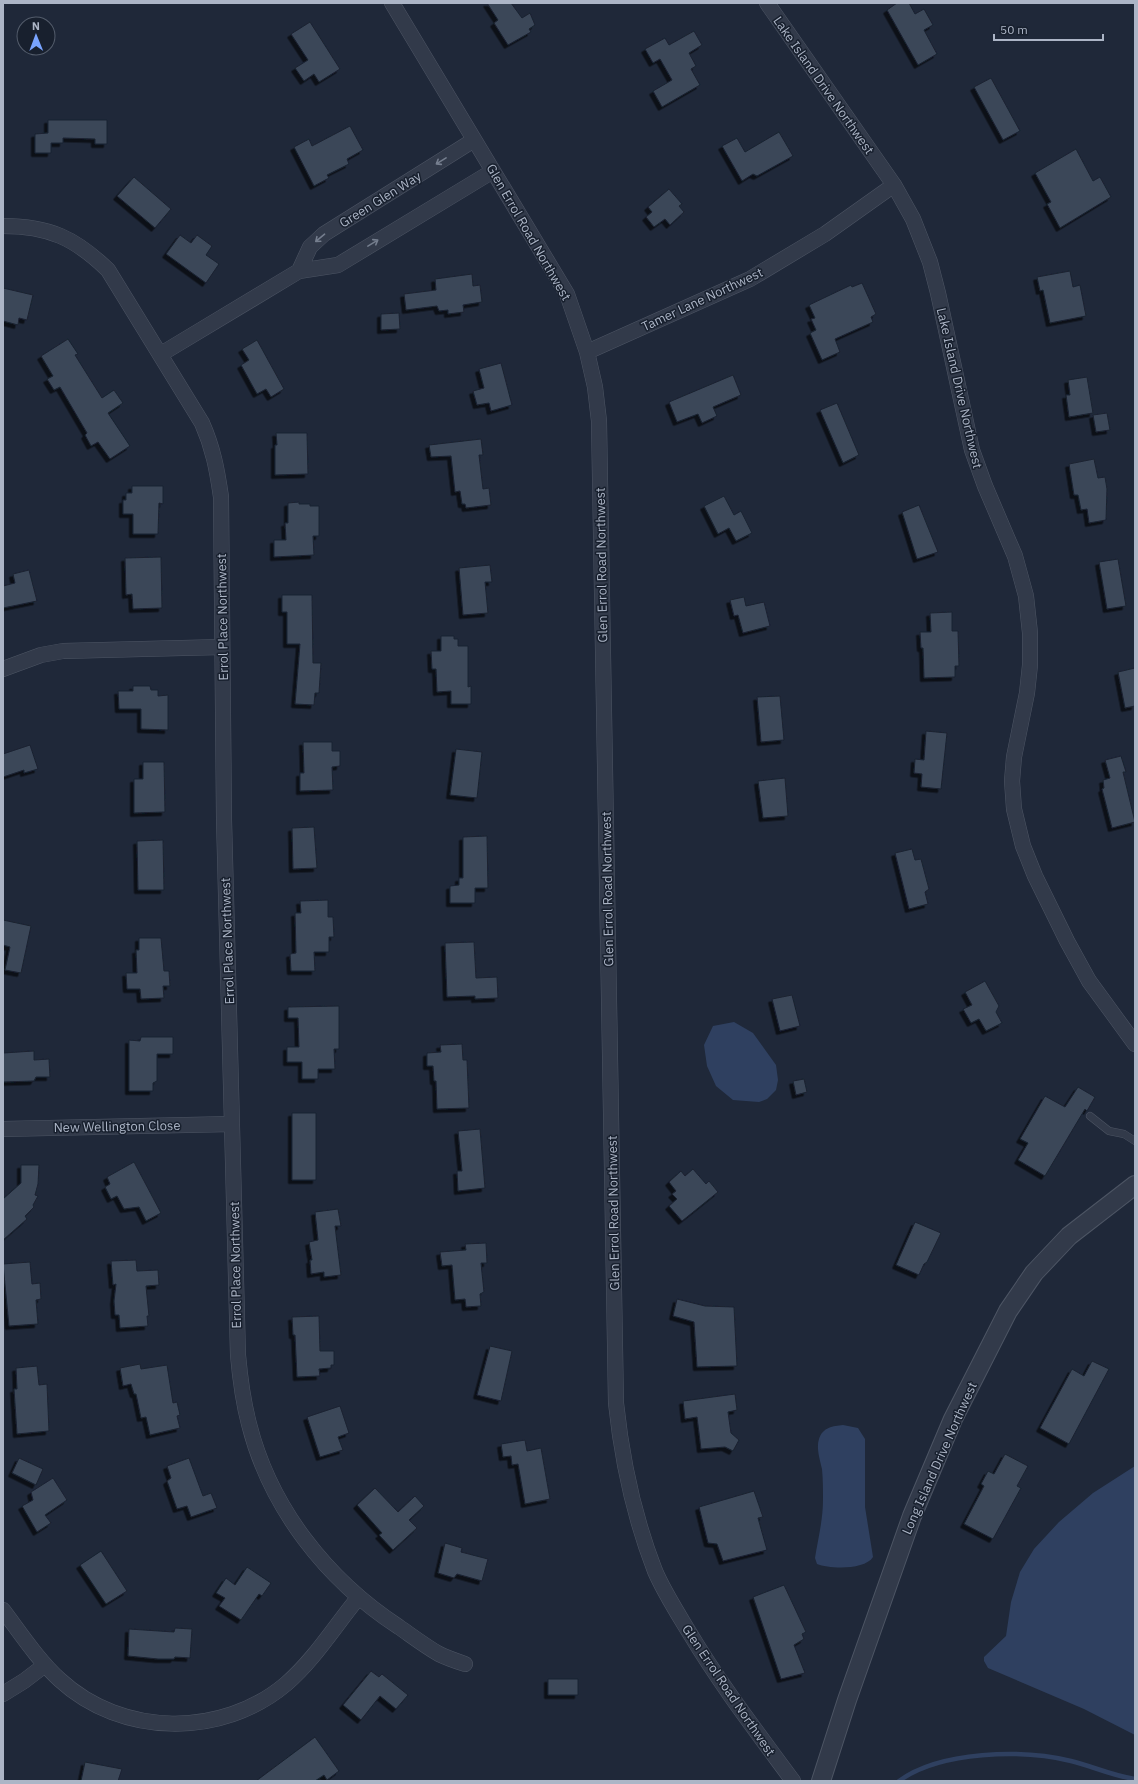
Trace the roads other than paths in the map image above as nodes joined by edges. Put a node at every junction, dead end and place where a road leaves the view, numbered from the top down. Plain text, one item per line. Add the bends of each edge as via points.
1 (392, 3) edge
2 (767, 3) edge
3 (474, 140) junction
4 (493, 171) junction
5 (894, 185) junction
6 (3, 226) edge
7 (299, 271) junction
8 (587, 352) junction
9 (161, 354) junction
10 (222, 647) junction
11 (3, 669) edge
12 (1135, 1044) edge
13 (1090, 1116) dead end
14 (232, 1124) junction
15 (3, 1129) edge
16 (1135, 1141) edge
17 (1135, 1185) edge
18 (358, 1598) junction
19 (3, 1610) edge
20 (465, 1664) dead end
21 (45, 1665) junction
22 (3, 1694) edge
23 (793, 1781) edge
24 (821, 1781) edge

1 - 3 street, Glen Errol Road Northwest
2 - 5 street, Lake Island Drive Northwest
3 - 4 street, Glen Errol Road Northwest
3 -> 7 street, Green Glen Way via 324,234 310,247
7 -> 4 street via 338,265
4 - 8 street, Glen Errol Road Northwest via 567,294
5 - 8 street, Tamer Lane Northwest via 825,234 750,279
5 - 12 street, Lake Island Drive Northwest via 913,219 930,262 972,450 1015,556 1026,596 1030,665 1012,781 1014,809 1023,846 1066,941 1089,981
6 - 9 street, Errol Place Northwest via 44,230 64,237 89,252 118,284
7 - 9 street
8 - 23 street, Glen Errol Road Northwest via 599,421 616,1403 621,1446 641,1531 656,1572 672,1604 706,1662
9 - 10 street, Errol Place Northwest via 202,423 212,444 217,464 221,497
10 - 11 street via 63,651 41,655
10 - 14 street, Errol Place Northwest
13 - 16 lane via 1109,1131 1124,1134
14 - 15 street, New Wellington Close
14 - 18 street, Errol Place Northwest via 238,1355 249,1425 267,1475 292,1522 324,1565
17 - 24 street, Long Island Drive Northwest via 1069,1236 1034,1273 1008,1311 953,1419 912,1516
18 - 20 street, Errol Place Northwest via 440,1655
18 - 21 street via 286,1684 269,1697 249,1707 210,1721 165,1724 121,1716 80,1696
19 - 21 street
21 - 22 street

